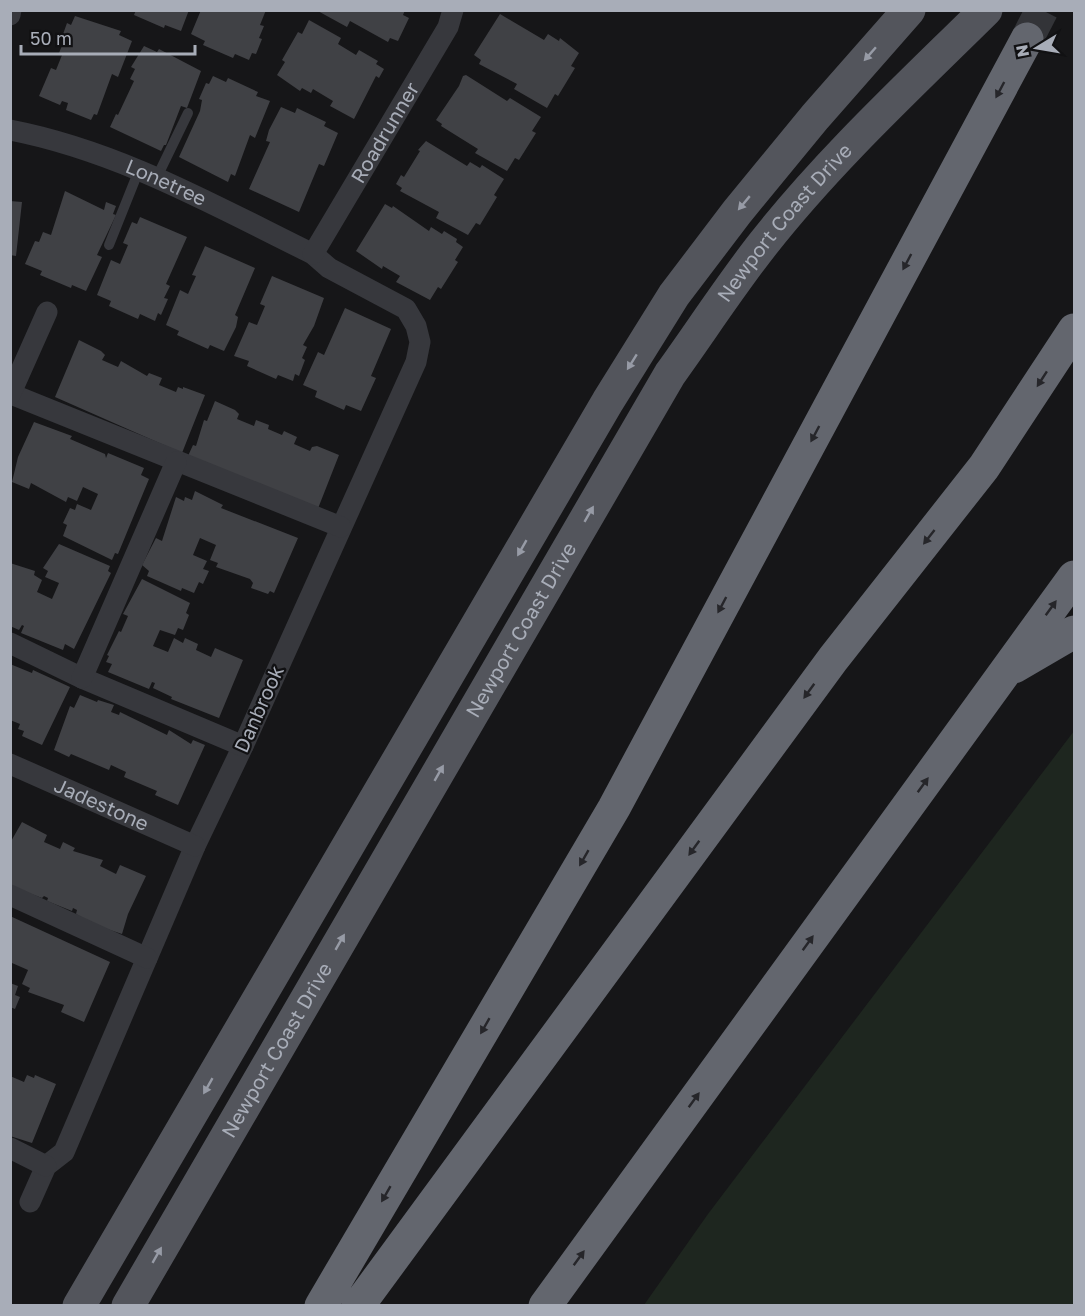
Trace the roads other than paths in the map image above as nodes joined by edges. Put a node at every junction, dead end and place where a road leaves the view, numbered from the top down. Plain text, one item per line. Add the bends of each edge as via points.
1 (453, 10) edge
2 (909, 10) edge
3 (986, 10) edge
4 (1027, 39) tunnel mouth
5 (188, 113) dead end
6 (10, 130) edge
7 (148, 173) junction
8 (109, 245) dead end
9 (313, 254) junction
10 (47, 312) dead end
11 (1074, 330) edge
12 (11, 394) edge
13 (176, 462) junction
14 (341, 527) junction
15 (1074, 577) edge
16 (1074, 632) edge
17 (10, 643) edge
18 (1004, 673) junction
19 (82, 678) junction
20 (243, 746) junction
21 (10, 764) edge
22 (195, 846) junction
23 (10, 895) edge
24 (147, 958) junction
25 (10, 1148) edge
26 (46, 1166) junction
27 (30, 1202) dead end
28 (79, 1305) edge
29 (128, 1305) edge
30 (321, 1305) edge
31 (358, 1305) edge
32 (545, 1305) edge

1 - 9 street, Roadrunner via 448,27
2 -> 28 main road, Newport Coast Drive via 758,186 674,295 608,401
29 -> 3 main road, Newport Coast Drive via 670,374 763,244 885,110
4 -> 30 highway via 614,808
5 - 7 lane
6 - 7 street, Lonetree via 56,138
7 - 8 lane
7 - 9 street, Lonetree
9 - 14 street, Danbrook via 337,273 406,309 420,342 416,362
10 - 12 street
11 -> 31 highway via 984,467 832,659
12 - 13 street
13 - 14 street
13 - 19 street
14 - 20 street, Danbrook
18 -> 15 highway
16 - 18 highway
17 - 19 street
32 -> 18 highway
19 - 20 street
20 - 22 street, Danbrook
21 - 22 street, Jadestone
22 - 24 street, Danbrook
23 - 24 street
24 - 26 street, Danbrook via 64,1152
25 - 26 street
26 - 27 street, Danbrook

